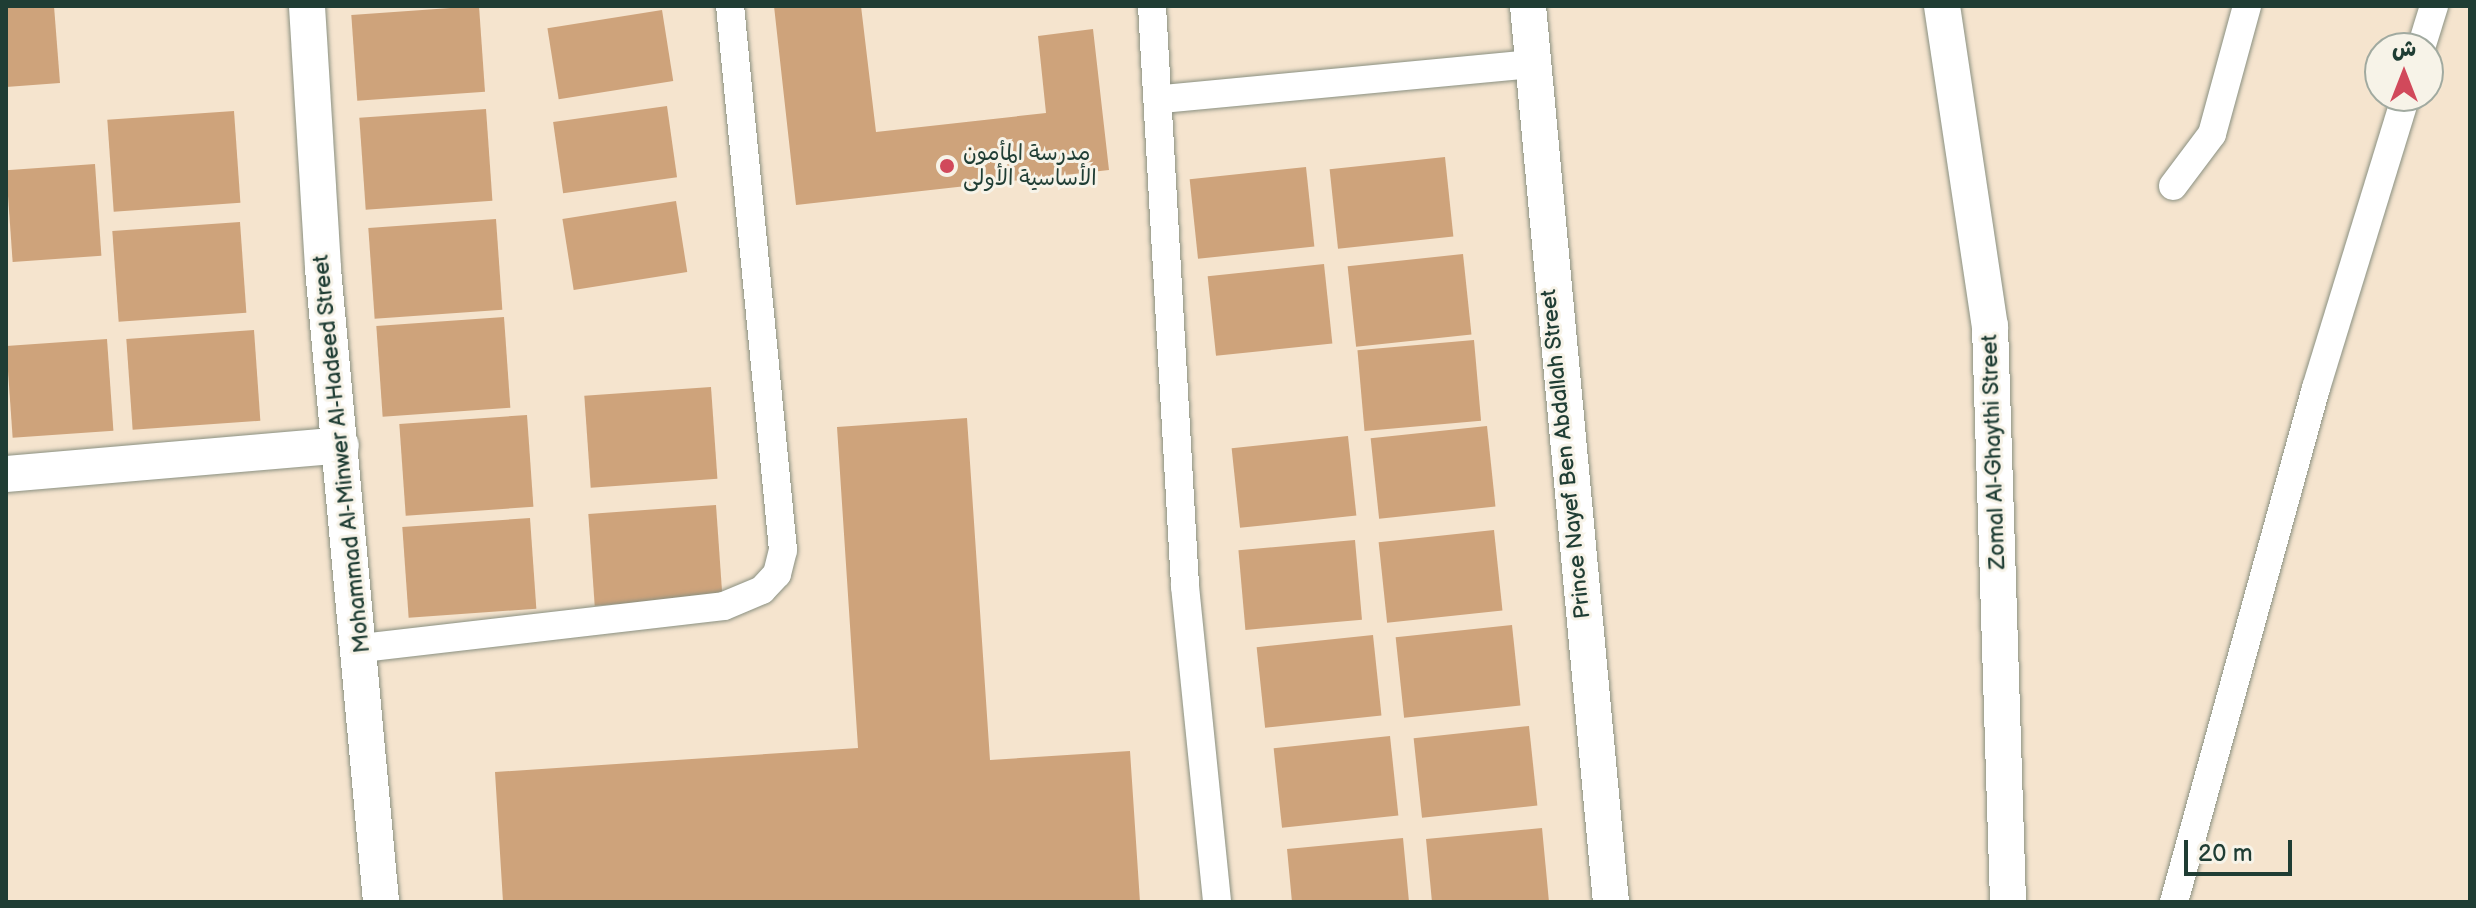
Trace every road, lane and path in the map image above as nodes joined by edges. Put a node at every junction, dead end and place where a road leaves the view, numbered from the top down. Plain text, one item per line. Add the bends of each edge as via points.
1 (307, 6) edge
2 (730, 6) edge
3 (1152, 6) edge
4 (1528, 6) edge
5 (1942, 6) edge
6 (2247, 6) edge
7 (2434, 6) edge
8 (2426, 32) edge
9 (1531, 64) junction
10 (1162, 99) junction
11 (2401, 112) edge
12 (2173, 186) dead end
13 (341, 445) junction
14 (6, 474) edge
15 (362, 648) junction
16 (381, 902) edge
17 (1217, 902) edge
18 (1611, 902) edge
19 (2008, 902) edge
20 (2174, 902) edge

1 - 13 street, Mohammad Al-Minwer Al-Hadeed Street
2 - 15 street via 783,550 777,574 749,599 724,606
3 - 10 street
4 - 9 street, Prince Nayef Ben Abdallah Street
5 - 19 street, Zomal Al-Ghaythi Street via 1990,326
6 - 12 street via 2212,134
7 - 8 street
9 - 10 street
9 - 18 street, Prince Nayef Ben Abdallah Street
10 - 17 street via 1185,586
11 - 20 street via 2316,388
13 - 14 street
13 - 15 street, Mohammad Al-Minwer Al-Hadeed Street
15 - 16 street, Mohammad Al-Minwer Al-Hadeed Street

